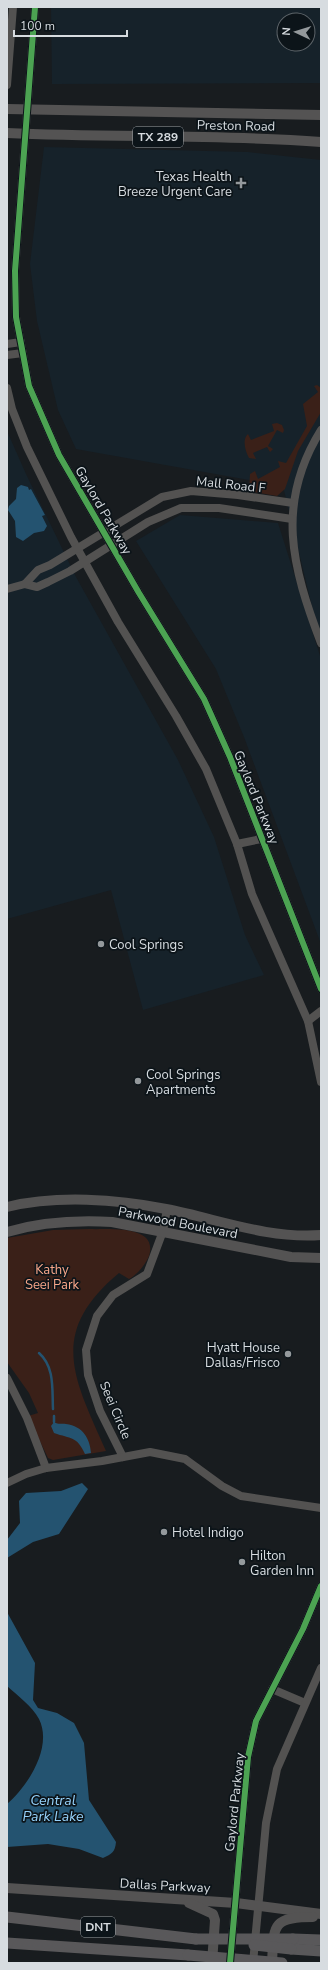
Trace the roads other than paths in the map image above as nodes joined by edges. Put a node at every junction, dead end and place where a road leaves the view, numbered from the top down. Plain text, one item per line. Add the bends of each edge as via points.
1 (13, 7) edge
2 (35, 7) edge
3 (7, 85) edge
4 (7, 108) edge
5 (27, 110) junction
6 (321, 115) edge
7 (7, 133) edge
8 (26, 134) junction
9 (321, 142) edge
10 (21, 342) junction
11 (7, 344) edge
12 (23, 353) junction
13 (7, 355) edge
14 (7, 388) edge
15 (321, 430) edge
16 (238, 496) junction
17 (293, 503) junction
18 (236, 511) junction
19 (292, 519) junction
20 (104, 532) junction
21 (111, 545) junction
22 (77, 548) junction
23 (85, 562) junction
24 (25, 584) junction
25 (7, 589) edge
26 (321, 643) edge
27 (262, 839) junction
28 (237, 844) junction
29 (321, 989) edge
30 (321, 1011) edge
31 (308, 1020) junction
32 (321, 1020) edge
33 (321, 1082) edge
34 (7, 1207) edge
35 (167, 1209) junction
36 (163, 1231) junction
37 (7, 1232) edge
38 (321, 1235) edge
39 (321, 1258) edge
40 (7, 1378) edge
41 (123, 1457) junction
42 (46, 1468) junction
43 (7, 1483) edge
44 (321, 1508) edge
45 (321, 1586) edge
46 (321, 1668) edge
47 (272, 1689) junction
48 (305, 1703) junction
49 (7, 1888) edge
50 (180, 1900) junction
51 (236, 1903) junction
52 (258, 1905) junction
53 (321, 1914) edge
54 (7, 1917) edge
55 (321, 1917) edge
56 (321, 1940) edge
57 (7, 1943) edge
58 (292, 1944) junction
59 (321, 1951) edge
60 (212, 1963) edge
61 (230, 1963) edge
62 (253, 1963) edge
63 (272, 1963) edge
64 (282, 1963) edge

1 - 3 street
2 - 5 street, Gaylord Parkway
4 - 5 main road, Preston Road / TX 289
5 - 6 main road, Preston Road / TX 289
5 - 8 street, Gaylord Parkway
7 - 8 main road, Preston Road / TX 289
8 - 9 main road, Preston Road / TX 289
8 - 10 street, Gaylord Parkway via 15,270 16,317
10 - 11 street
10 - 12 street, Gaylord Parkway
12 - 13 street
12 - 20 street, Gaylord Parkway via 30,386 44,423 59,455
14 - 22 street via 12,409 27,447
15 - 17 street via 299,476
16 - 17 street, Mall Road F
16 - 18 street
16 - 20 street, Mall Road F via 191,491 162,497
17 - 19 street
18 - 19 street, Mall Road F
18 - 21 street, Mall Road F via 220,508 181,508 148,522
19 - 26 street via 292,543 296,565
20 - 21 street, Gaylord Parkway
20 - 22 street, Mall Road F
21 - 23 street, Mall Road F
21 - 27 street, Gaylord Parkway via 204,699
22 - 23 street
22 - 24 street, Mall Road F via 38,570
23 - 24 street, Mall Road F via 37,587
23 - 28 street via 206,769
24 - 25 street, Mall Road F
27 - 28 street
27 - 29 street, Gaylord Parkway
28 - 31 street via 252,894
30 - 31 street
31 - 32 street
31 - 33 street
34 - 35 main road, Parkwood Boulevard via 71,1199 131,1203
35 - 36 street, Seei Circle
35 - 38 main road, Parkwood Boulevard via 260,1232
36 - 37 main road, Parkwood Boulevard via 112,1222 82,1220 29,1226
36 - 39 main road, Parkwood Boulevard via 290,1257
36 - 41 street, Seei Circle via 147,1274 113,1295 97,1316 86,1350 88,1375 100,1411
40 - 42 street via 27,1418
41 - 42 street
41 - 44 street via 150,1452 185,1460 241,1496
42 - 43 street
45 - 47 street, Gaylord Parkway via 303,1629
46 - 48 street
47 - 48 street
47 - 51 street, Gaylord Parkway via 256,1721 248,1757
48 - 52 street via 277,1769 266,1823
49 - 50 main road, Dallas Parkway
50 - 51 main road, Dallas Parkway
50 - 60 main road via 213,1914 215,1920
51 - 52 main road, Dallas Parkway
51 - 61 street, Gaylord Parkway
52 - 53 main road, Dallas Parkway
52 - 62 street
54 - 58 highway, DNT, bridge via 193,1939
55 - 63 main road via 286,1920 276,1926 273,1932
56 - 58 highway
57 - 64 highway, DNT, bridge
58 - 59 highway, DNT

